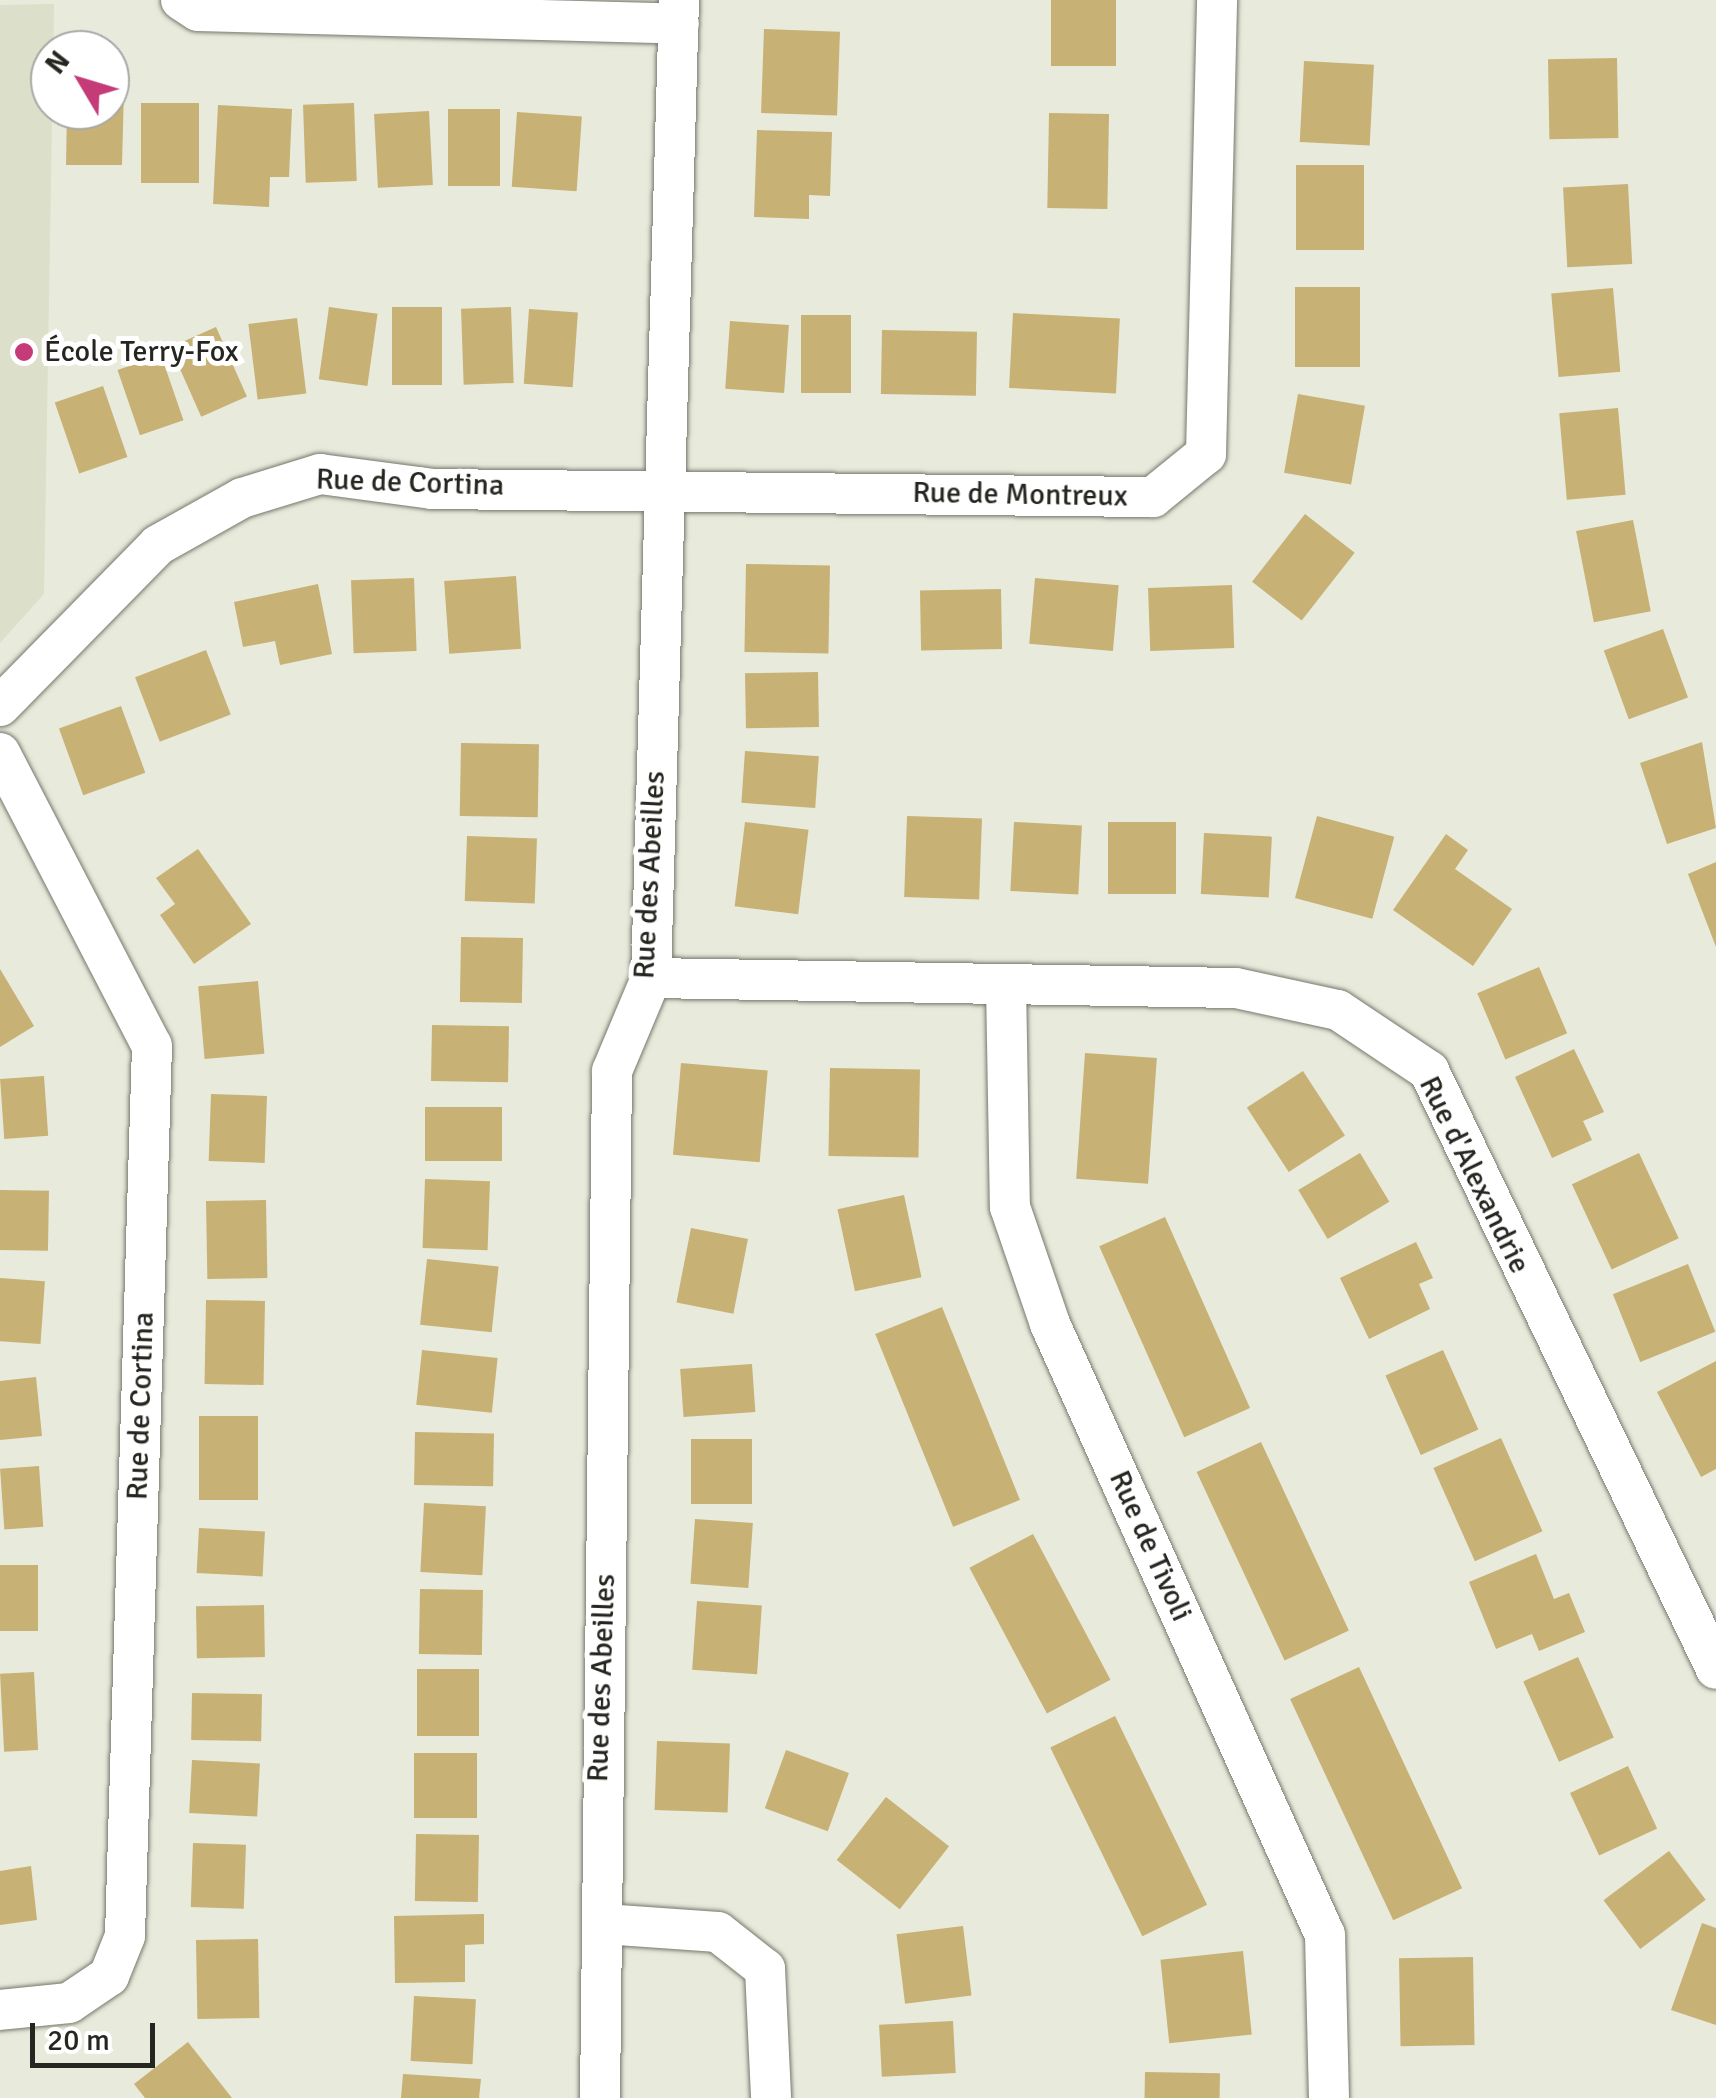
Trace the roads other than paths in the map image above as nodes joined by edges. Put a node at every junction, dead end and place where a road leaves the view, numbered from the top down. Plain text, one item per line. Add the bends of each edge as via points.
1 (181, 0) edge
2 (1217, 0) edge
3 (679, 12) edge
4 (664, 485) junction
5 (0, 706) edge
6 (0, 752) edge
7 (650, 978) junction
8 (1006, 984) junction
9 (1716, 1669) edge
10 (604, 1924) junction
11 (0, 2010) edge
12 (600, 2098) edge
13 (771, 2098) edge
14 (1329, 2098) edge

1 - 3 street via 198,11
2 - 4 street, Rue de Montreux via 1206,454 1153,498
3 - 4 street, Rue des Abeilles
4 - 5 street, Rue de Cortina via 432,489 320,474 242,498 158,545
4 - 7 street, Rue des Abeilles
6 - 11 street, Rue de Cortina via 152,1046 125,1936 109,1976 69,2003
7 - 8 street, Rue d'Alexandrie
7 - 10 street, Rue des Abeilles via 612,1071 611,1446 597,1751
8 - 9 street, Rue d'Alexandrie via 1236,988 1338,1010 1429,1071
8 - 14 street, Rue de Tivoli via 1010,1207 1050,1324 1325,1935
10 - 12 street, Rue des Abeilles
10 - 13 street via 718,1932 765,1968

